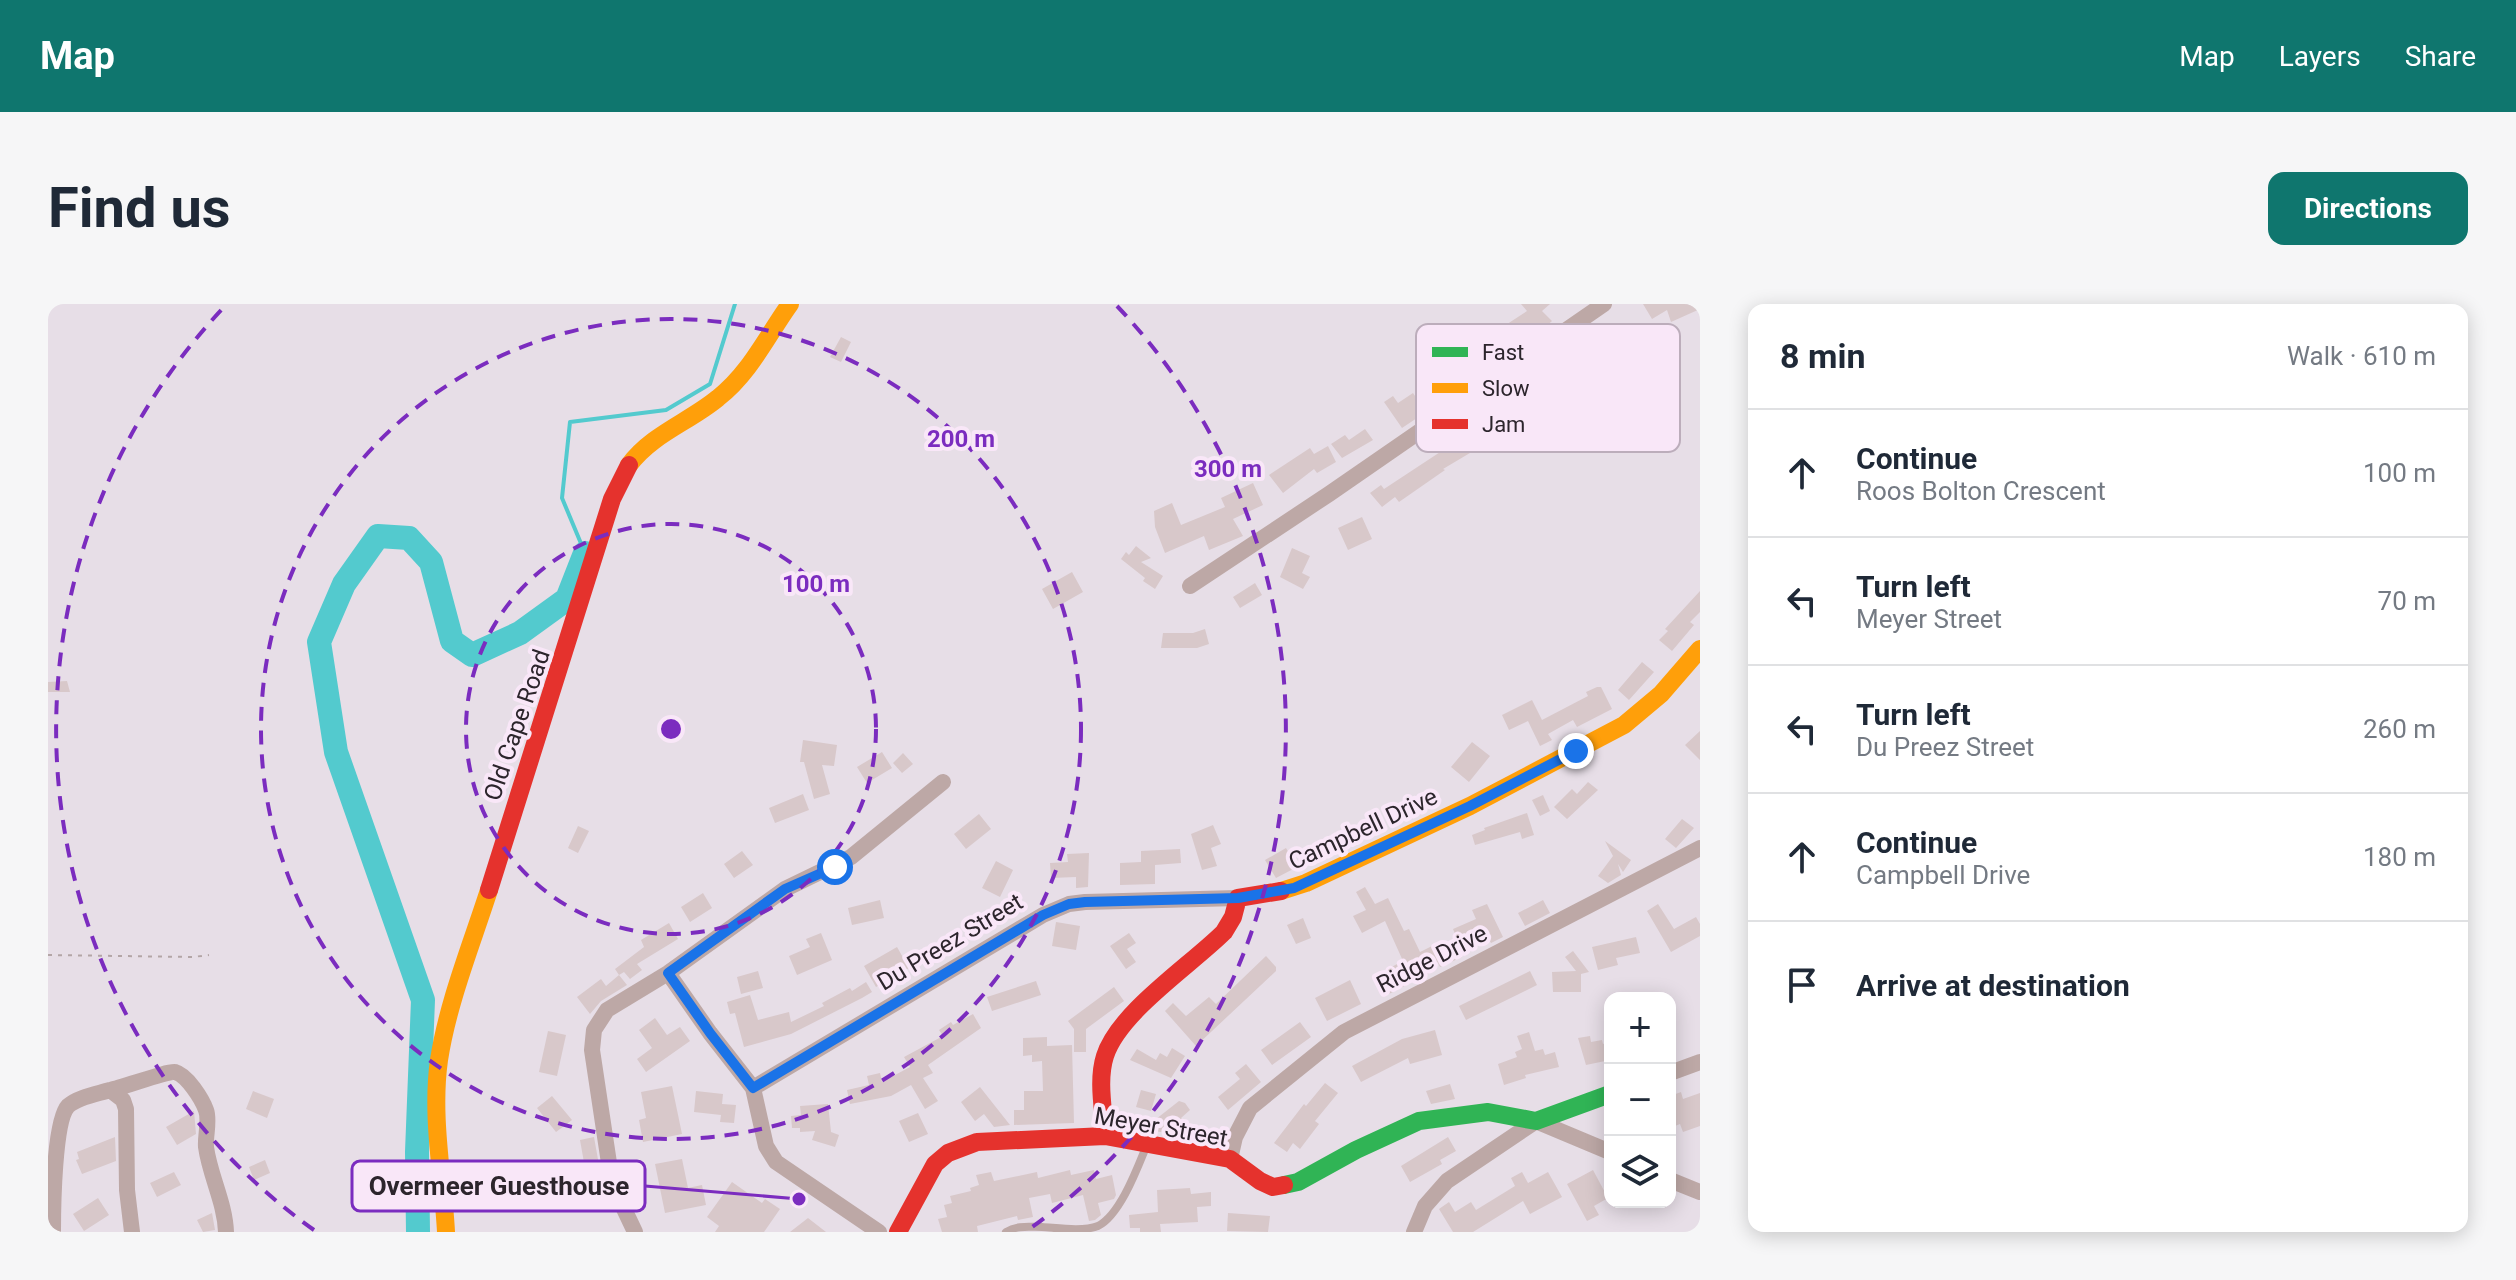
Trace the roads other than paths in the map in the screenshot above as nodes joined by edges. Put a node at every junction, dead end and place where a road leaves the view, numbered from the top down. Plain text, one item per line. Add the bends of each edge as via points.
1 (790, 304) edge
2 (1604, 304) edge
3 (1575, 324) edge
4 (1416, 434) edge
5 (1190, 586) dead end
6 (1700, 649) edge
7 (943, 782) dead end
8 (1700, 848) edge
9 (1238, 898) junction
10 (668, 973) junction
11 (1700, 1062) edge
12 (1676, 1071) edge
13 (753, 1088) junction
14 (110, 1090) junction
15 (1604, 1096) edge
16 (1536, 1121) junction
17 (1105, 1136) junction
18 (1147, 1144) junction
19 (1604, 1149) edge
20 (1230, 1159) junction
21 (1676, 1182) edge
22 (1700, 1192) edge
23 (53, 1232) edge
24 (132, 1232) edge
25 (226, 1232) edge
26 (446, 1232) edge
27 (635, 1232) edge
28 (879, 1232) edge
29 (898, 1232) edge
30 (1006, 1232) edge
31 (1414, 1232) edge

1 - 26 street, Old Cape Road via 729,389 632,459 612,499 449,1012 437,1102
2 - 3 street
4 - 5 street
6 - 9 street, Campbell Drive via 1661,694 1624,725 1470,806 1306,883
7 - 10 street via 851,857 785,889
8 - 20 street, Ridge Drive via 1344,1032 1250,1108
9 - 13 street, Du Preez Street via 1069,904
9 - 17 street via 1233,917 1211,946 1113,1038 1102,1070
10 - 13 street
10 - 27 street via 607,1010 594,1030 592,1050 609,1163
11 - 12 street
13 - 28 street via 766,1146 776,1162
14 - 23 street via 74,1102 63,1113
14 - 24 street via 126,1109
14 - 25 street via 169,1071 186,1078 207,1113 206,1148
15 - 16 street
16 - 19 street
16 - 20 street, Meyer Street via 1488,1112 1427,1119 1282,1186 1260,1181
16 - 31 street via 1447,1181 1425,1206
17 - 18 street, Meyer Street
17 - 29 street, Meyer Street via 958,1147 935,1164
18 - 20 street, Meyer Street
18 - 30 lane via 1131,1183 1098,1225 1024,1226
21 - 22 street

